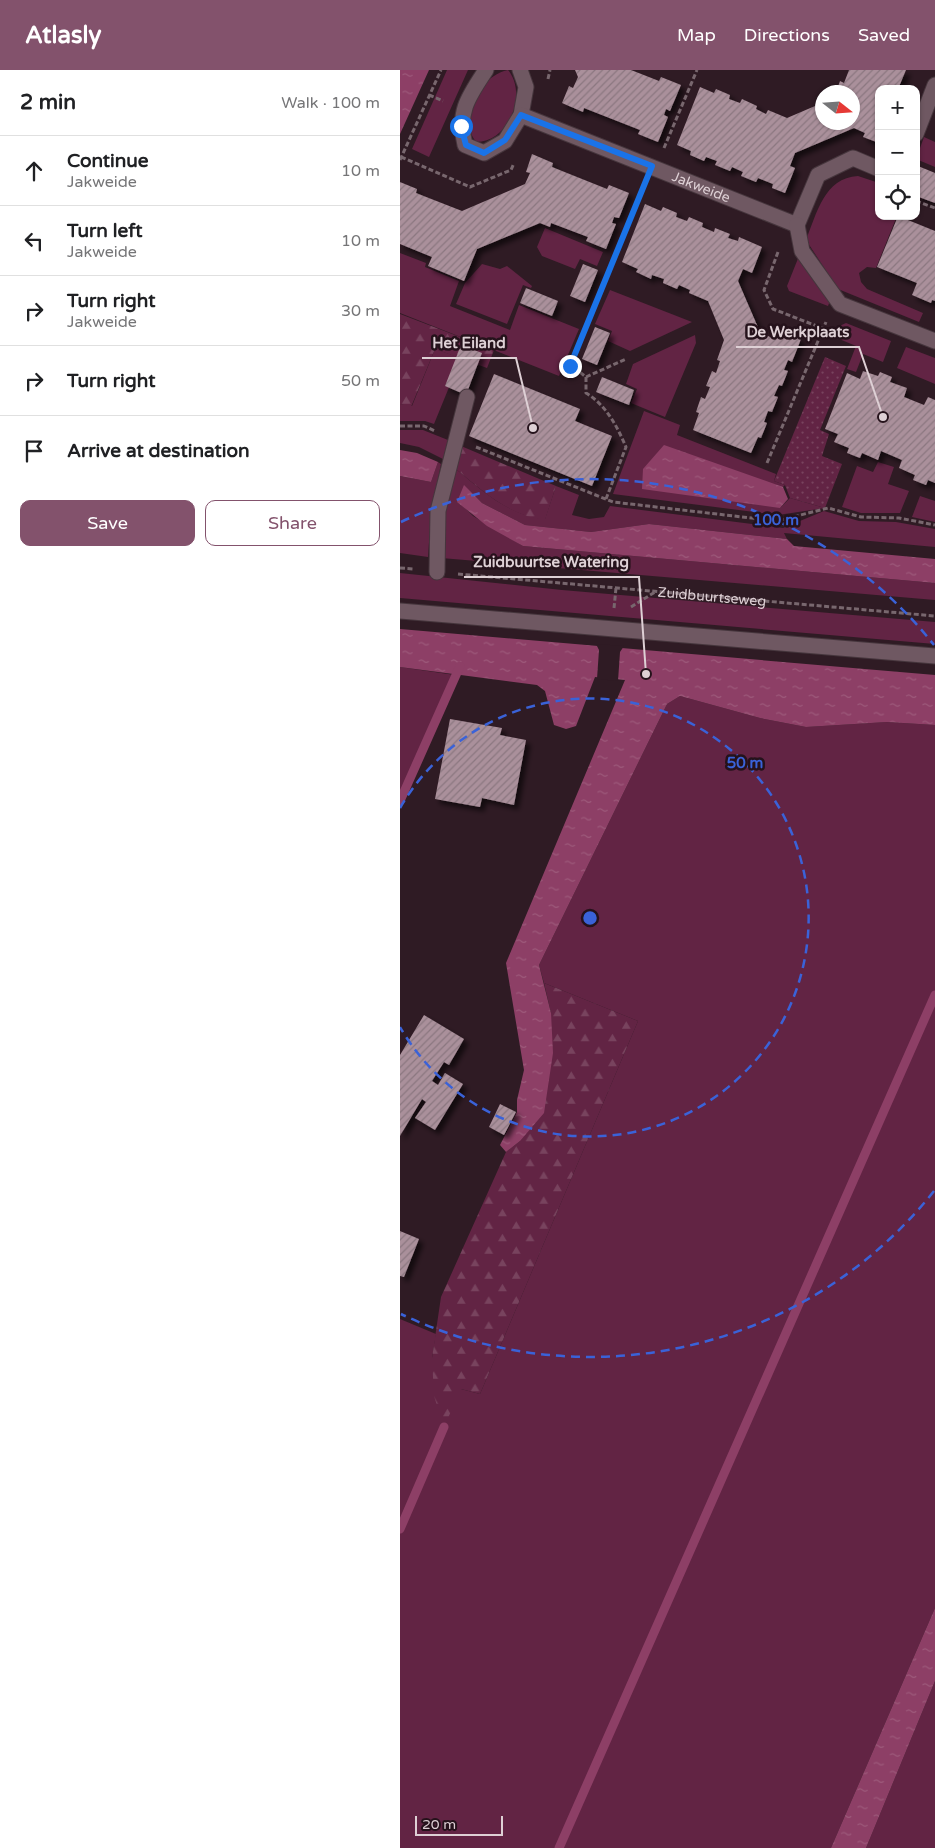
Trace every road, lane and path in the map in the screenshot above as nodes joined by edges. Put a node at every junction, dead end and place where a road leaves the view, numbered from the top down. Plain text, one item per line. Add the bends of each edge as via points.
1 (441, 70) edge
2 (486, 70) edge
3 (520, 70) edge
4 (697, 70) edge
5 (935, 85) edge
6 (521, 115) junction
7 (918, 130) edge
8 (400, 160) edge
9 (652, 166) junction
10 (875, 167) edge
11 (920, 202) edge
12 (935, 208) edge
13 (797, 226) junction
14 (840, 304) junction
15 (822, 328) junction
16 (935, 341) edge
17 (626, 359) dead end
18 (586, 377) junction
19 (467, 397) dead end
20 (400, 426) edge
21 (456, 439) junction
22 (767, 463) dead end
23 (606, 499) junction
24 (935, 525) edge
25 (400, 568) edge
26 (437, 572) junction
27 (616, 588) junction
28 (656, 592) junction
29 (615, 600) dead end
30 (627, 609) dead end
31 (400, 611) edge
32 (935, 616) edge
33 (935, 656) edge

1 - 8 path
2 - 6 street via 469,96 461,126 466,145 484,153 505,140
3 - 6 street via 526,87
4 - 9 path via 659,160
5 - 7 street
6 - 9 street, Jakweide
9 - 13 street, Jakweide
9 - 18 path via 570,366
10 - 13 street via 853,158 818,175
11 - 12 path
13 - 14 street via 802,251
13 - 15 path via 785,234 764,290 773,309
14 - 15 path
14 - 16 street
15 - 22 path
17 - 18 path
18 - 23 path via 586,393 599,401 626,446
19 - 21 street
20 - 21 path via 424,426
21 - 23 path
21 - 26 street via 438,511
23 - 24 path via 777,521 828,508 860,517 899,518
25 - 26 path, Zuidbuurtseweg
26 - 27 path, Zuidbuurtseweg
27 - 28 path, Zuidbuurtseweg
27 - 29 path
28 - 30 path
28 - 32 path, Zuidbuurtseweg
31 - 33 street

